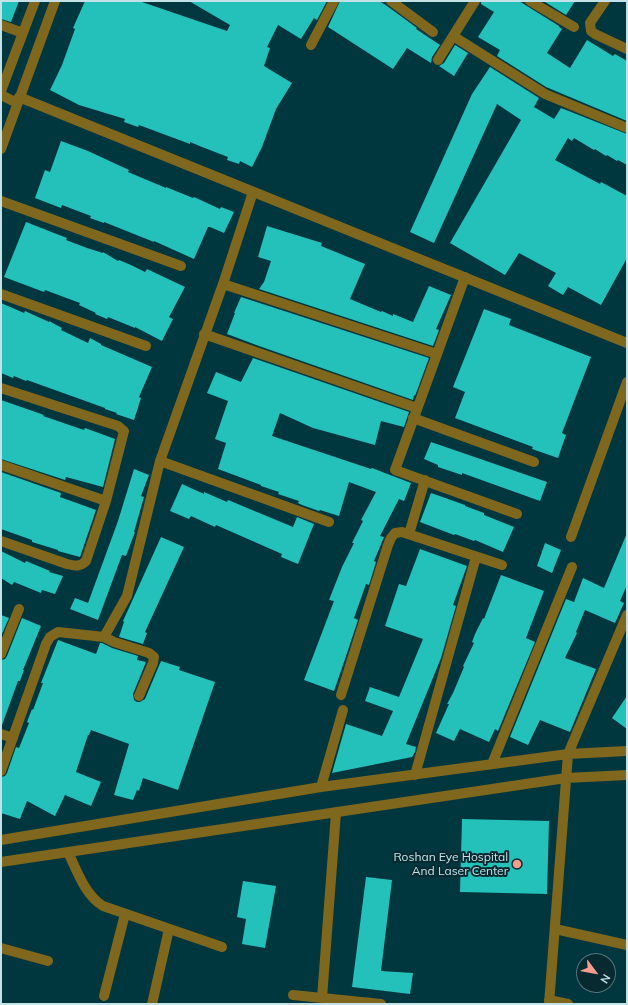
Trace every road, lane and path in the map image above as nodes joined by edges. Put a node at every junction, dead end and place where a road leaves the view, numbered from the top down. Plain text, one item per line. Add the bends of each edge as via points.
1 (35, 1) edge
2 (55, 1) edge
3 (334, 1) edge
4 (391, 1) edge
5 (475, 1) edge
6 (530, 1) edge
7 (605, 1) edge
8 (1, 25) edge
9 (574, 27) dead end
10 (433, 32) dead end
11 (23, 33) junction
12 (453, 36) junction
13 (311, 45) dead end
14 (627, 49) edge
15 (438, 60) dead end
16 (1, 91) edge
17 (1, 95) edge
18 (18, 100) junction
19 (627, 128) edge
20 (1, 149) edge
21 (253, 192) junction
22 (1, 202) edge
23 (181, 266) dead end
24 (465, 277) junction
25 (223, 284) junction
26 (1, 294) edge
27 (204, 334) junction
28 (627, 343) edge
29 (146, 346) dead end
30 (437, 354) junction
31 (627, 382) edge
32 (1, 388) edge
33 (417, 408) junction
34 (414, 418) junction
35 (160, 461) junction
36 (534, 462) dead end
37 (1, 465) edge
38 (425, 480) junction
39 (106, 501) junction
40 (517, 514) dead end
41 (329, 522) dead end
42 (409, 534) junction
43 (571, 537) dead end
44 (1, 541) edge
45 (476, 557) junction
46 (502, 565) dead end
47 (572, 567) dead end
48 (19, 609) dead end
49 (627, 615) edge
50 (104, 637) junction
51 (1, 654) edge
52 (341, 695) dead end
53 (139, 696) dead end
54 (343, 710) dead end
55 (1, 734) edge
56 (13, 738) junction
57 (627, 751) edge
58 (568, 754) junction
59 (492, 764) junction
60 (1, 772) edge
61 (415, 775) junction
62 (627, 775) edge
63 (566, 778) junction
64 (321, 787) junction
65 (336, 813) junction
66 (1, 840) edge
67 (68, 852) junction
68 (1, 862) edge
69 (125, 914) junction
70 (169, 929) junction
71 (555, 929) junction
72 (627, 945) edge
73 (222, 947) dead end
74 (1, 948) edge
75 (48, 961) dead end
76 (293, 995) dead end
77 (104, 996) dead end
78 (322, 998) junction
79 (549, 1002) edge
80 (152, 1004) edge
81 (381, 1004) edge
82 (568, 1004) edge

1 - 11 street
2 - 18 street
3 - 13 street
4 - 10 street
5 - 12 street
6 - 9 street
7 - 14 street via 590,23 591,31
8 - 11 street
11 - 16 street
12 - 15 street
12 - 19 street via 545,94
17 - 18 street
18 - 20 street
18 - 21 street
21 - 24 street
21 - 25 street
22 - 23 street
24 - 28 street
24 - 30 street
25 - 27 street
25 - 30 street
26 - 29 street
27 - 33 street
27 - 35 street
30 - 33 street
31 - 43 street
32 - 39 street via 122,428 124,435
33 - 34 street
34 - 36 street
34 - 38 street via 394,470
35 - 41 street
35 - 50 street via 127,596
37 - 39 street
38 - 40 street
38 - 42 street
39 - 44 street via 86,561 82,565 67,564
42 - 45 street
42 - 52 street via 395,533 388,545
45 - 46 street
45 - 61 street
47 - 59 street
48 - 51 street
49 - 58 street
50 - 53 street via 154,657
50 - 56 street via 58,632 50,637
54 - 64 street
55 - 56 street
56 - 60 street
57 - 58 street
58 - 59 street
58 - 63 street
59 - 61 street
61 - 64 street
62 - 63 street
63 - 65 street
63 - 71 street
64 - 66 street
65 - 67 street
65 - 78 street
67 - 68 street
67 - 69 street via 89,894 96,902
69 - 70 street
69 - 77 street
70 - 73 street
70 - 80 street
71 - 72 street
71 - 79 street
74 - 75 street
76 - 78 street
78 - 81 street
79 - 82 street

